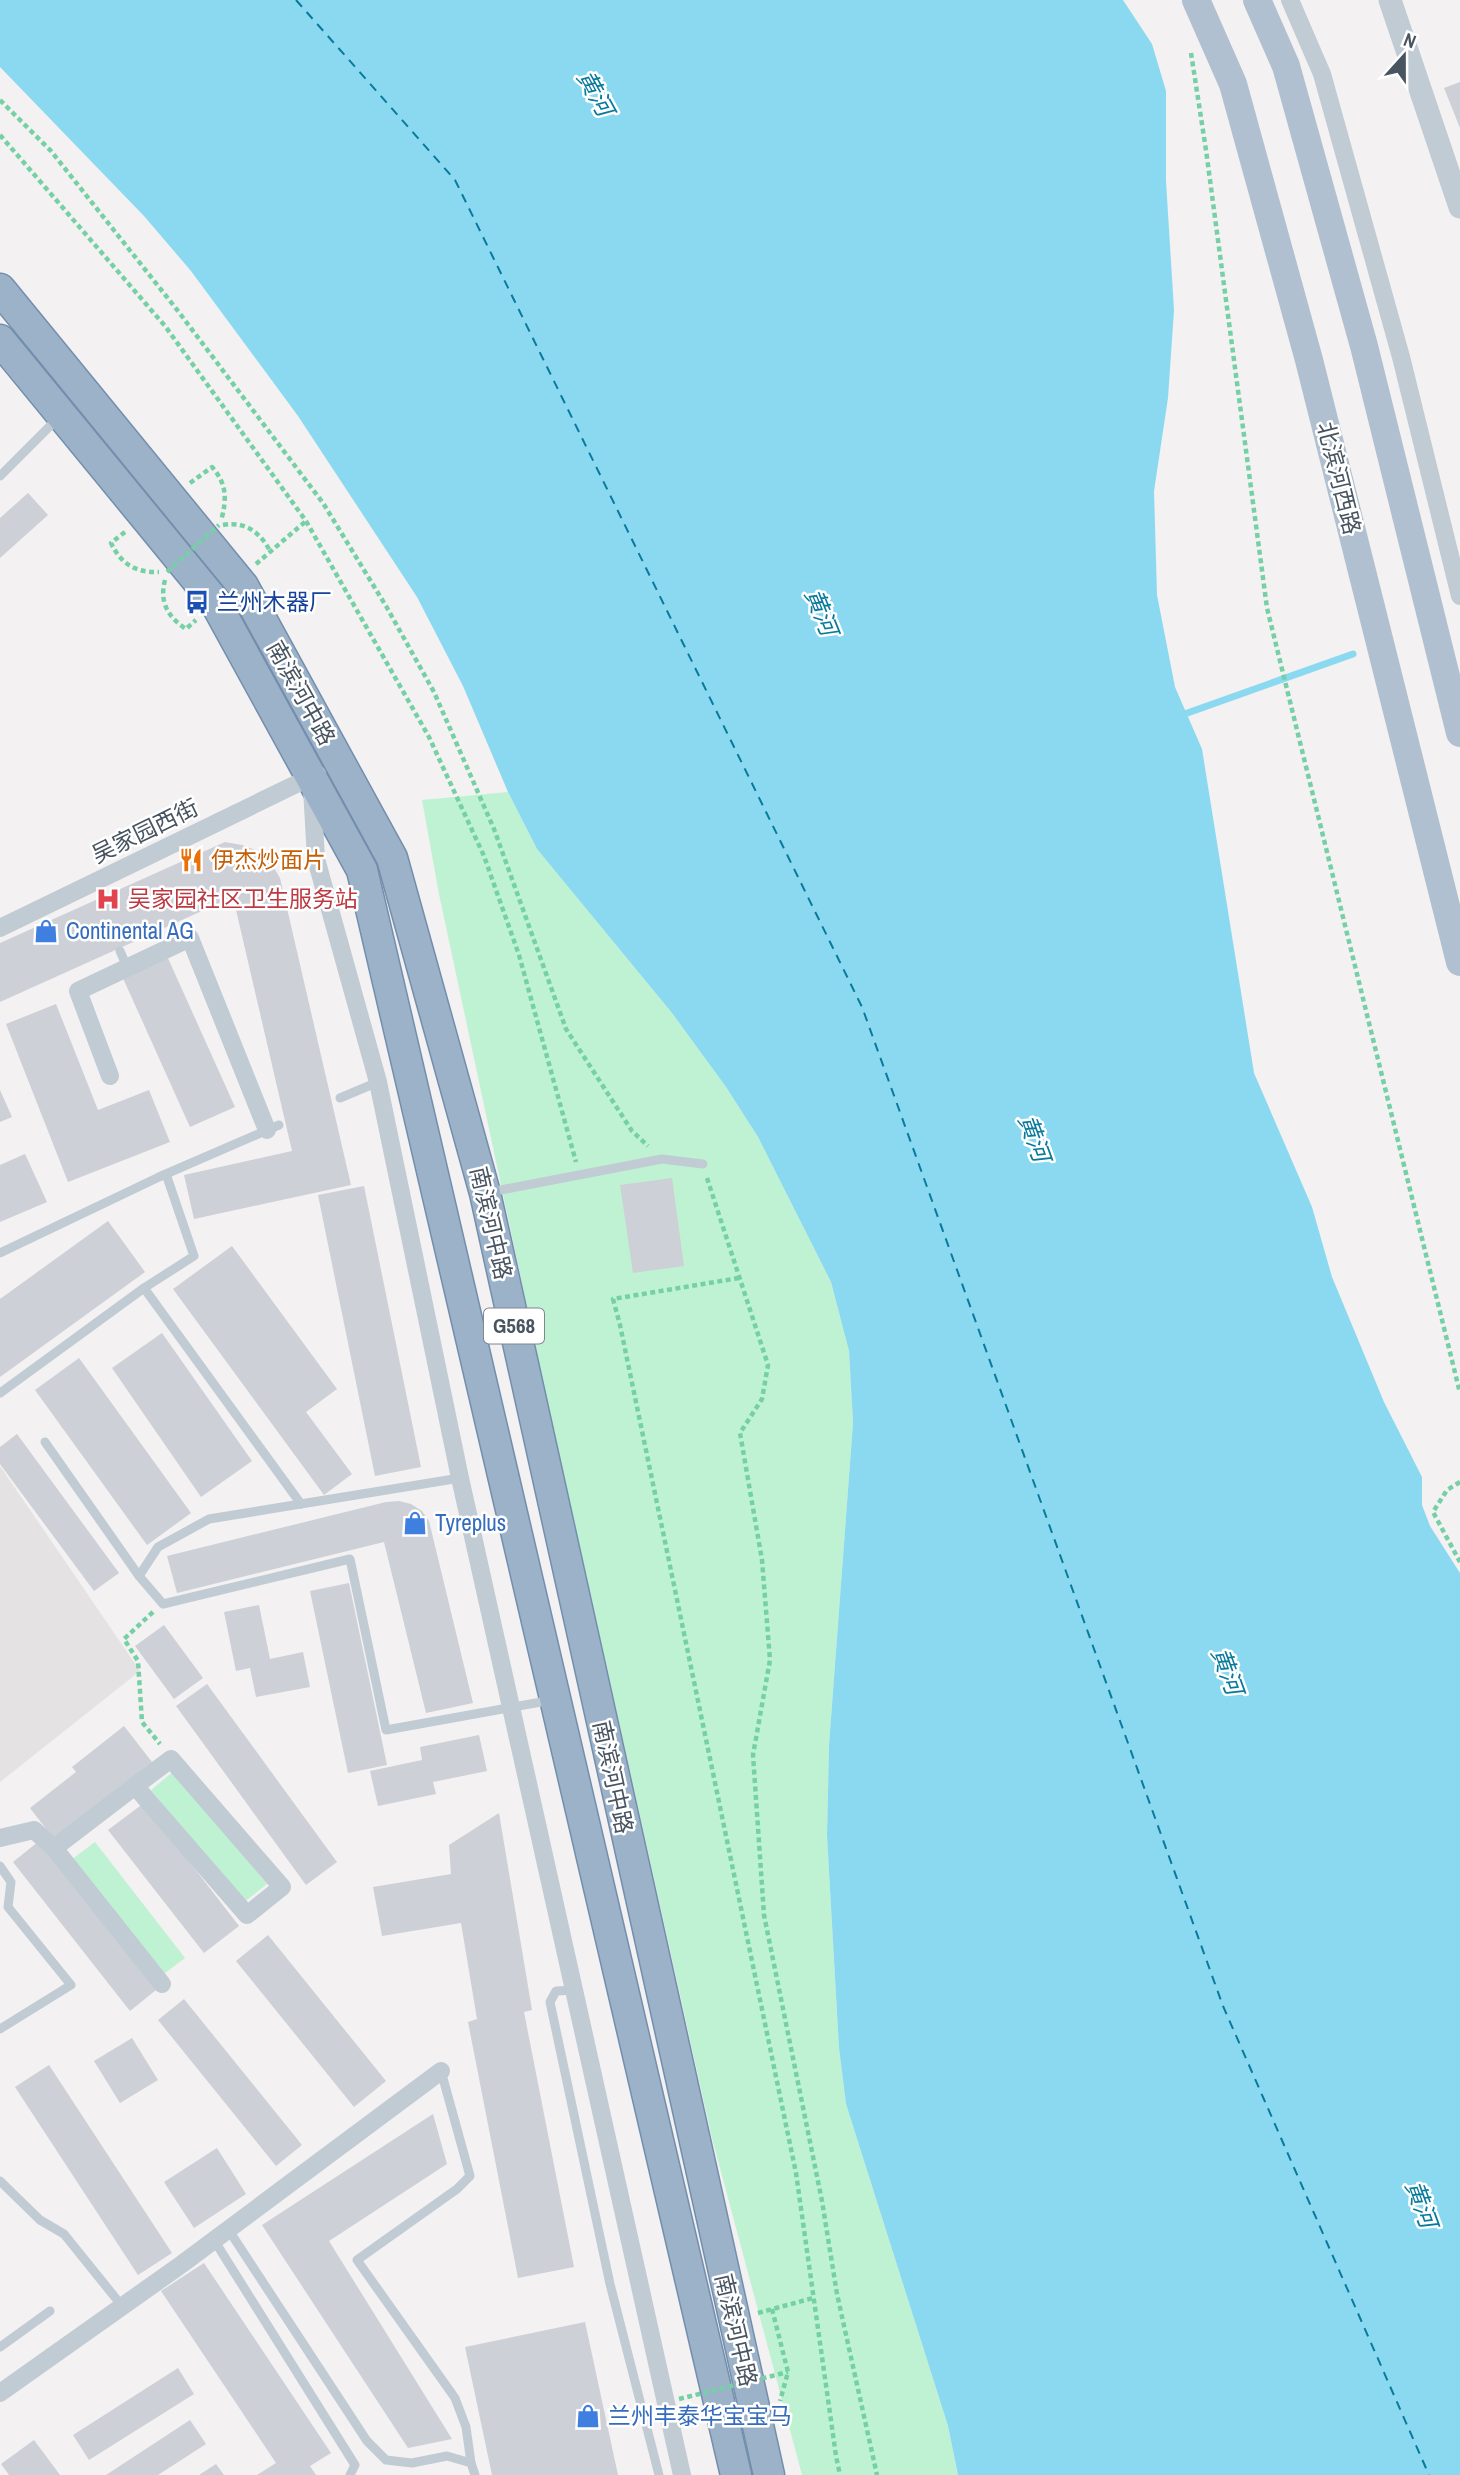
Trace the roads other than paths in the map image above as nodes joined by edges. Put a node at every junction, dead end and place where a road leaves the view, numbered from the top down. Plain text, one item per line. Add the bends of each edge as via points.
1 (1196, 0) edge
2 (1257, 0) edge
3 (1290, 0) edge
4 (1390, 0) edge
5 (1460, 207) edge
6 (0, 289) edge
7 (0, 340) edge
8 (61, 415) junction
9 (0, 476) edge
10 (1460, 596) edge
11 (1460, 733) edge
12 (339, 763) junction
13 (311, 778) junction
14 (0, 928) edge
15 (1460, 962) edge
16 (110, 1076) dead end
17 (378, 1082) junction
18 (341, 1098) dead end
19 (273, 1127) joint
20 (703, 1164) road end
21 (166, 1174) junction
22 (485, 1192) junction
23 (0, 1253) edge
24 (144, 1287) junction
25 (0, 1394) edge
26 (45, 1442) dead end
27 (460, 1478) junction
28 (300, 1504) junction
29 (139, 1576) junction
30 (557, 1699) junction
31 (512, 1708) junction
32 (135, 1786) junction
33 (0, 1838) edge
34 (54, 1848) junction
35 (0, 1866) edge
36 (162, 1984) dead end
37 (575, 1990) junction
38 (0, 2029) edge
39 (441, 2071) joint
40 (0, 2181) edge
41 (221, 2234) junction
42 (122, 2306) junction
43 (50, 2311) dead end
44 (0, 2347) edge
45 (1, 2390) edge
46 (471, 2463) junction
47 (350, 2475) edge
48 (475, 2475) edge
49 (659, 2475) edge
50 (682, 2475) edge
51 (736, 2475) edge
52 (769, 2475) edge

1 - 15 main road, 北滨河西路 via 1233,84 1310,360
2 - 11 main road via 1286,66 1356,319
3 - 10 street via 1322,74 1401,357
4 - 5 street
6 - 12 highway, 南滨河中路 / G568 via 243,586
7 - 8 highway, 南滨河中路 / G568
8 - 9 lane
8 - 13 highway, 南滨河中路 / G568 via 215,602
12 - 13 street, 吴家园西街
12 - 22 highway, 南滨河中路 / G568 via 393,858
13 - 14 street, 吴家园西街 via 93,890
13 - 17 street via 316,859
13 - 30 highway, 南滨河中路 / G568 via 362,870
16 - 19 street via 78,991 124,959 190,938
17 - 18 lane
17 - 27 street
19 - 21 lane
20 - 22 lane via 662,1159
21 - 23 lane
21 - 24 lane via 194,1256
22 - 52 highway, 南滨河中路 / G568
24 - 25 lane
24 - 28 lane
26 - 29 lane
27 - 28 lane
27 - 31 street
28 - 29 lane via 209,1519 158,1547
29 - 31 lane via 163,1604 350,1559 386,1730
30 - 31 lane
30 - 51 highway, 南滨河中路 / G568
31 - 37 street
32 - 32 street via 247,1915 282,1887 171,1759
32 - 34 street
33 - 34 street via 34,1830
34 - 36 street
35 - 38 lane via 11,1882 8,1907 71,1984
37 - 49 lane via 556,1991 550,2002 610,2284
37 - 50 street
39 - 41 street
39 - 46 lane via 470,2176 357,2260 455,2398 466,2427
40 - 42 lane via 40,2220 64,2234
41 - 42 street
41 - 46 lane via 367,2441 387,2460 412,2463 447,2456
41 - 47 lane via 355,2465
42 - 45 street
43 - 44 lane
46 - 48 lane

